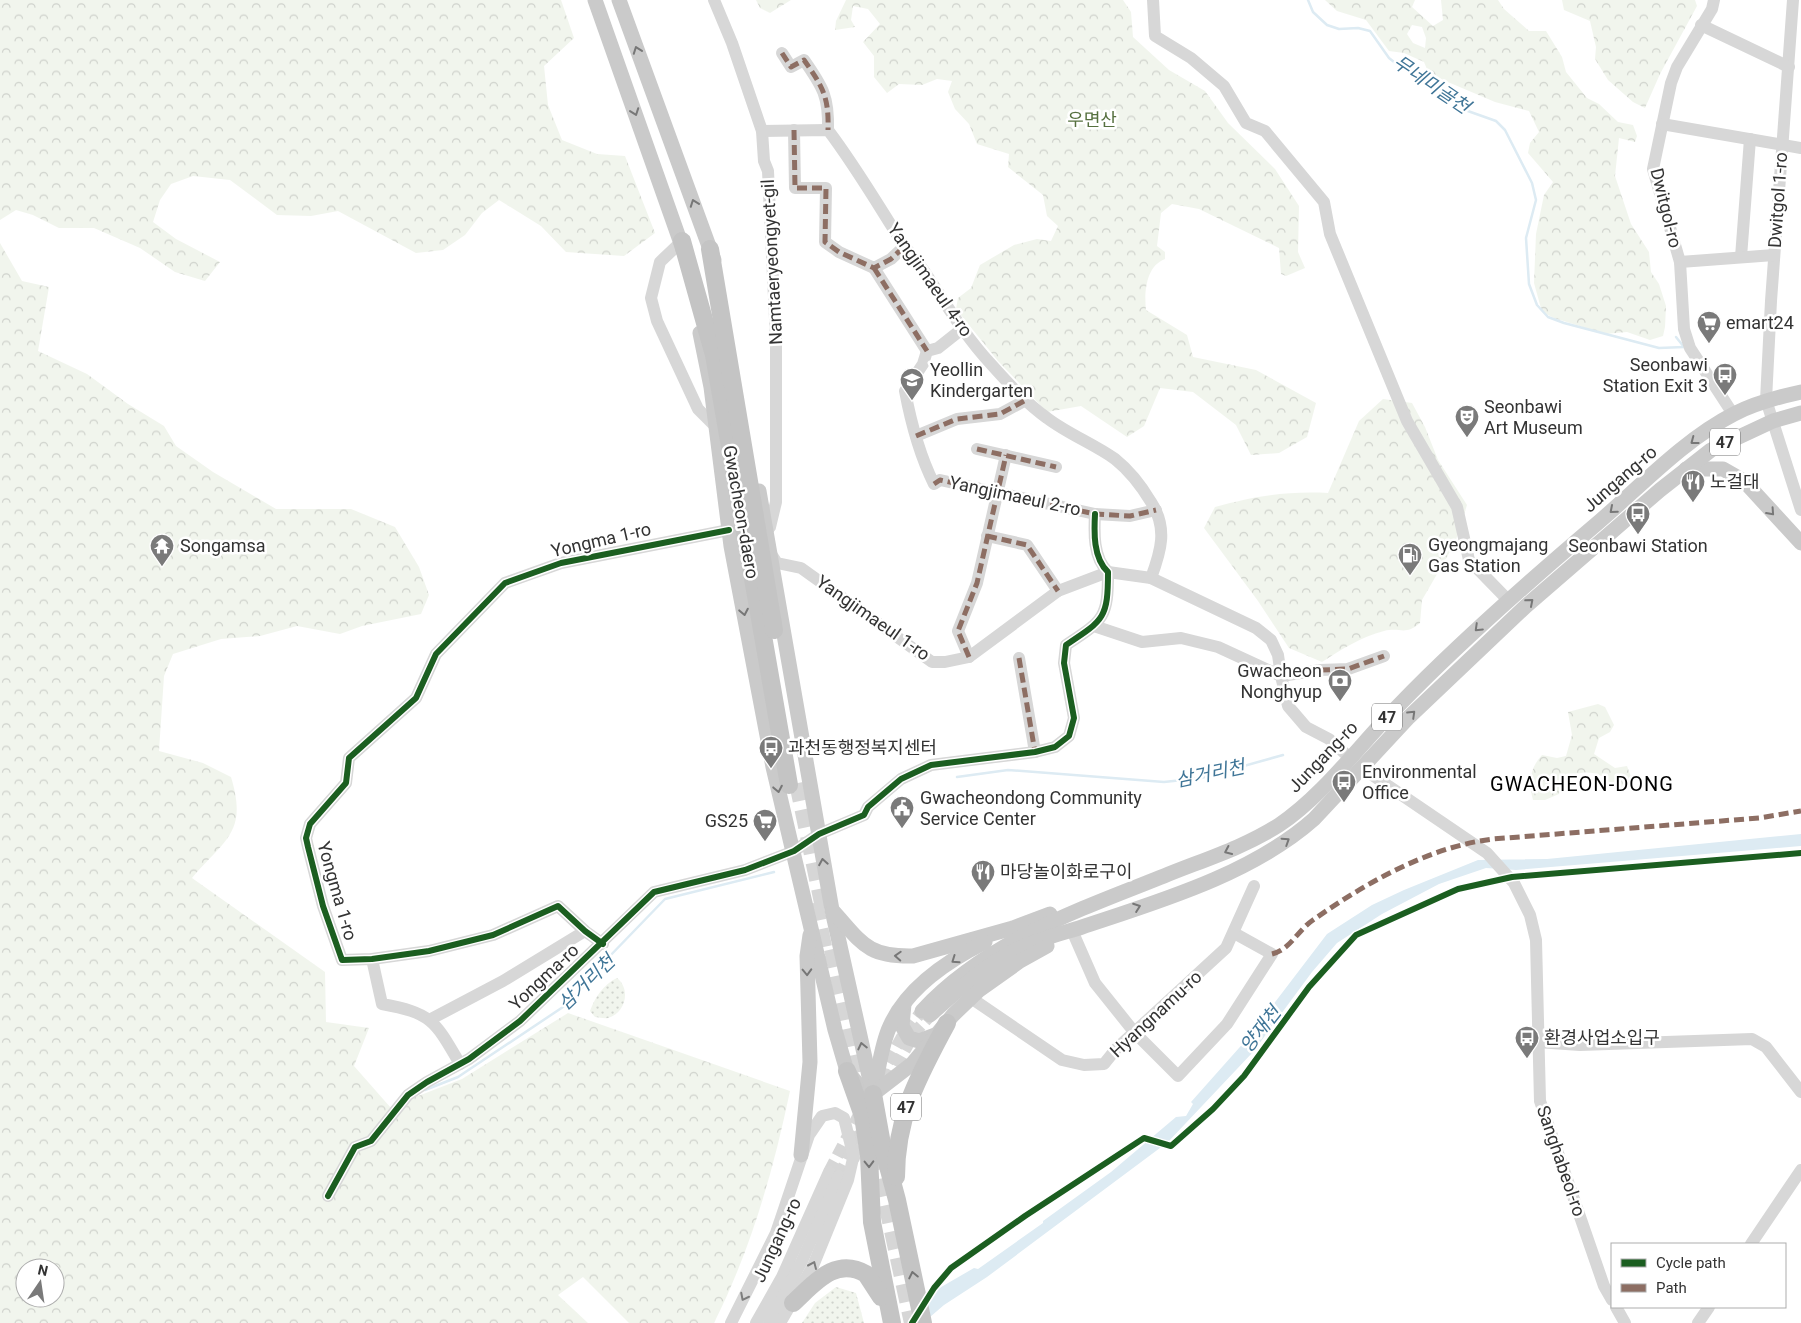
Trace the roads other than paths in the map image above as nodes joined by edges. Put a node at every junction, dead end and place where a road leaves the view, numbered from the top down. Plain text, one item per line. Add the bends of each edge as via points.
1 (594, 0) edge
2 (619, 0) edge
3 (714, 0) edge
4 (1153, 0) edge
5 (1714, 0) edge
6 (1793, 0) edge
7 (1701, 25) junction
8 (782, 53) dead end
9 (1789, 67) junction
10 (1662, 124) junction
11 (794, 130) junction
12 (828, 130) junction
13 (762, 131) junction
14 (1750, 139) junction
15 (1782, 145) junction
16 (1801, 148) edge
17 (682, 241) junction
18 (905, 246) junction
19 (710, 249) junction
20 (1774, 255) junction
21 (1741, 257) junction
22 (1680, 262) junction
23 (874, 268) junction
24 (962, 329) junction
25 (926, 351) junction
26 (1801, 392) edge
27 (1026, 400) junction
28 (1766, 400) junction
29 (1801, 413) edge
30 (1732, 414) junction
31 (1773, 421) junction
32 (715, 426) junction
33 (916, 436) junction
34 (977, 449) dead end
35 (1006, 455) junction
36 (1056, 467) dead end
37 (1686, 469) junction
38 (997, 493) junction
39 (1156, 510) junction
40 (1801, 510) edge
41 (1095, 514) junction
42 (729, 530) junction
43 (767, 531) junction
44 (988, 536) junction
45 (1801, 543) edge
46 (771, 554) junction
47 (1108, 572) junction
48 (1151, 578) junction
49 (1058, 592) junction
50 (1507, 600) junction
51 (1094, 626) junction
52 (1384, 656) dead end
53 (969, 657) junction
54 (1019, 658) dead end
55 (1280, 676) junction
56 (1035, 752) junction
57 (1356, 763) junction
58 (819, 834) junction
59 (794, 851) junction
60 (1254, 886) dead end
61 (1094, 905) junction
62 (832, 910) junction
63 (811, 924) junction
64 (1092, 924) junction
65 (1013, 928) junction
66 (585, 931) junction
67 (1234, 933) junction
68 (1074, 935) junction
69 (602, 944) junction
70 (372, 959) junction
71 (971, 998) junction
72 (904, 1003) junction
73 (431, 1019) junction
74 (943, 1027) junction
75 (1134, 1033) junction
76 (1538, 1042) junction
77 (460, 1064) junction
78 (847, 1072) junction
79 (1801, 1092) edge
80 (873, 1094) junction
81 (835, 1113) junction
82 (863, 1116) junction
83 (801, 1155) junction
84 (854, 1158) junction
85 (1801, 1170) edge
86 (328, 1196) dead end
87 (897, 1200) junction
88 (1752, 1243) edge
89 (1611, 1298) edge
90 (793, 1303) junction
91 (1617, 1308) edge
92 (1708, 1308) edge
93 (891, 1318) edge
94 (731, 1323) edge
95 (756, 1323) edge
96 (769, 1323) edge
97 (780, 1323) edge
98 (923, 1323) edge
99 (1625, 1323) edge
100 (1698, 1323) edge

1 -> 17 main road
19 -> 2 main road
3 - 13 street, Namtaeryeongyet-gil
4 - 50 street via 1154,36 1191,58 1224,86 1246,123 1265,131 1324,202 1330,234 1407,421 1457,508 1469,560
5 - 7 street, Dwitgol-ro
6 - 9 street, Dwitgol 1-ro
7 - 9 street
7 - 10 street, Dwitgol-ro via 1677,67
8 - 12 street via 791,67 804,60 817,79 828,105
9 - 15 street, Dwitgol 1-ro
10 - 14 street
10 - 22 street, Dwitgol-ro via 1653,169
11 - 12 street
11 - 13 street
11 - 23 street via 795,188 826,188 825,242
12 - 18 street, Yangjimaeul 4-ro via 856,167
13 - 43 street, Namtaeryeongyet-gil via 768,171 776,340 776,502
14 - 15 street
14 - 21 street
15 - 16 street
15 - 20 street, Dwitgol 1-ro
17 - 19 highway, Gwacheon-daero via 714,355 794,784
17 - 32 main road via 711,387
17 - 32 street via 660,262 651,298 657,321 698,409
18 - 23 street
18 - 24 street, Yangjimaeul 4-ro
19 - 43 main road via 719,274
20 - 21 street, Dwitgol-ro
20 - 28 street, Dwitgol 1-ro
21 - 22 street, Dwitgol-ro
22 - 30 street, Dwitgol-ro via 1684,329 1690,348
23 - 25 street
24 - 25 street via 938,348
24 - 27 street, Yangjimaeul 4-ro
25 - 33 street via 923,364 905,391
26 - 28 main road, Jungang-ro / 47
27 - 33 street via 1000,414 957,419
27 - 39 street, Yangjimaeul 4-ro via 1044,417 1115,460 1135,479
28 - 30 main road, Jungang-ro / 47
28 - 31 street
29 - 31 main road, Jungang-ro / 47
30 -> 50 main road, Jungang-ro / 47 via 1678,453
31 - 37 main road, Jungang-ro / 47 via 1711,450
31 - 40 street
32 - 42 main road
33 - 38 street, Yangjimaeul 2-ro via 934,484 940,480
34 - 35 street
35 - 36 street
35 - 38 street
37 -> 45 main road via 1723,469 1744,481
57 -> 37 main road, Jungang-ro / 47 via 1526,606
38 - 41 street, Yangjimaeul 2-ro
38 - 44 street
39 - 41 street, Yangjimaeul 2-ro via 1130,516
39 - 48 street, Yangjimaeul 4-ro via 1162,527 1161,551
41 - 47 street via 1094,539
42 -> 59 main road via 781,804
42 - 70 street, Yongma 1-ro via 561,563 505,583 436,654 416,698 349,758 346,783 310,824 306,838 323,906 342,960
43 - 46 main road
44 - 49 street via 1027,545
44 - 53 street via 977,583 958,631
46 - 53 street, Yangjimaeul 1-ro via 777,563 801,568 932,662
46 - 58 main road
47 - 48 street, Yangjimaeul 1-ro
47 - 49 street, Yangjimaeul 1-ro
47 - 51 street via 1107,606
48 - 55 street, Yangjimaeul 1-ro via 1256,628 1271,640 1278,655
49 - 53 street, Yangjimaeul 1-ro
50 -> 57 main road, Jungang-ro / 47 via 1398,706
51 - 55 street via 1142,642 1181,638 1218,647
51 - 56 street, Yongma-ro via 1066,645 1064,663 1074,718 1069,736 1055,747
52 - 55 street via 1348,669
54 - 56 street
55 - 57 street, Yangjimaeul 1-ro via 1288,706 1306,727 1329,739
56 - 58 street, Yongma-ro via 932,765 901,778 868,807 864,815
57 -> 61 main road, Jungang-ro / 47 via 1280,824 1257,838
64 -> 57 main road, Jungang-ro via 1240,868 1270,851 1314,819
57 - 76 street, Sanghabeol-ro via 1476,845 1502,868 1522,898 1536,940
58 - 59 street, Yongma-ro
62 -> 58 main road
59 - 63 main road
59 - 69 street, Yongma-ro via 745,870 654,892
60 - 67 street, Hyangnamu-ro
61 - 64 main road, Jungang-ro via 999,949 954,980 925,1014 1017,950
61 - 65 main road via 1048,914
65 -> 62 main road via 913,956 891,956 865,946
80 -> 62 main road
63 - 78 main road
63 -> 83 main road via 807,956 810,1062
64 - 68 main road, 47
65 -> 72 main road via 953,960
66 - 69 street, Yongma 1-ro
66 - 70 street, Yongma 1-ro via 558,906 493,935
66 - 73 street via 503,982
67 - 75 street, Hyangnamu-ro via 1226,948
67 - 75 street via 1272,954 1228,1024 1178,1076
68 - 71 main road, 47 via 1020,961
68 - 75 street via 1096,983
69 - 77 street, Yongma-ro via 520,1021
70 - 73 street via 382,1004 405,1008
71 - 74 main road, 47
71 - 75 street, Hyangnamu-ro via 1062,1060 1084,1065 1104,1064
72 - 74 main road via 902,1026 909,1038 926,1040
72 - 80 main road via 886,1034
73 - 77 street
74 - 80 main road via 908,1068
74 - 87 highway, 47 via 917,1079 903,1118 897,1159
76 - 79 street via 1580,1044 1752,1039 1766,1047
76 - 89 street, Sanghabeol-ro via 1540,1102
77 - 86 street, Yongma-ro via 408,1095 371,1141 355,1147
78 - 80 main road via 860,1087
78 - 82 highway
80 - 82 main road
80 - 87 highway
81 - 82 street via 848,1111
81 - 83 street via 817,1121
81 - 84 street via 845,1120
82 - 84 street
82 -> 93 highway via 869,1156 872,1222
83 -> 94 street via 776,1233
90 -> 84 street via 813,1266
85 - 88 street
98 -> 87 highway, 47
90 - 93 highway via 827,1273 842,1268 852,1269 871,1279
90 - 97 street
91 - 99 street
92 - 100 street
95 - 96 street, Jungang-ro via 834,1174 802,1261

